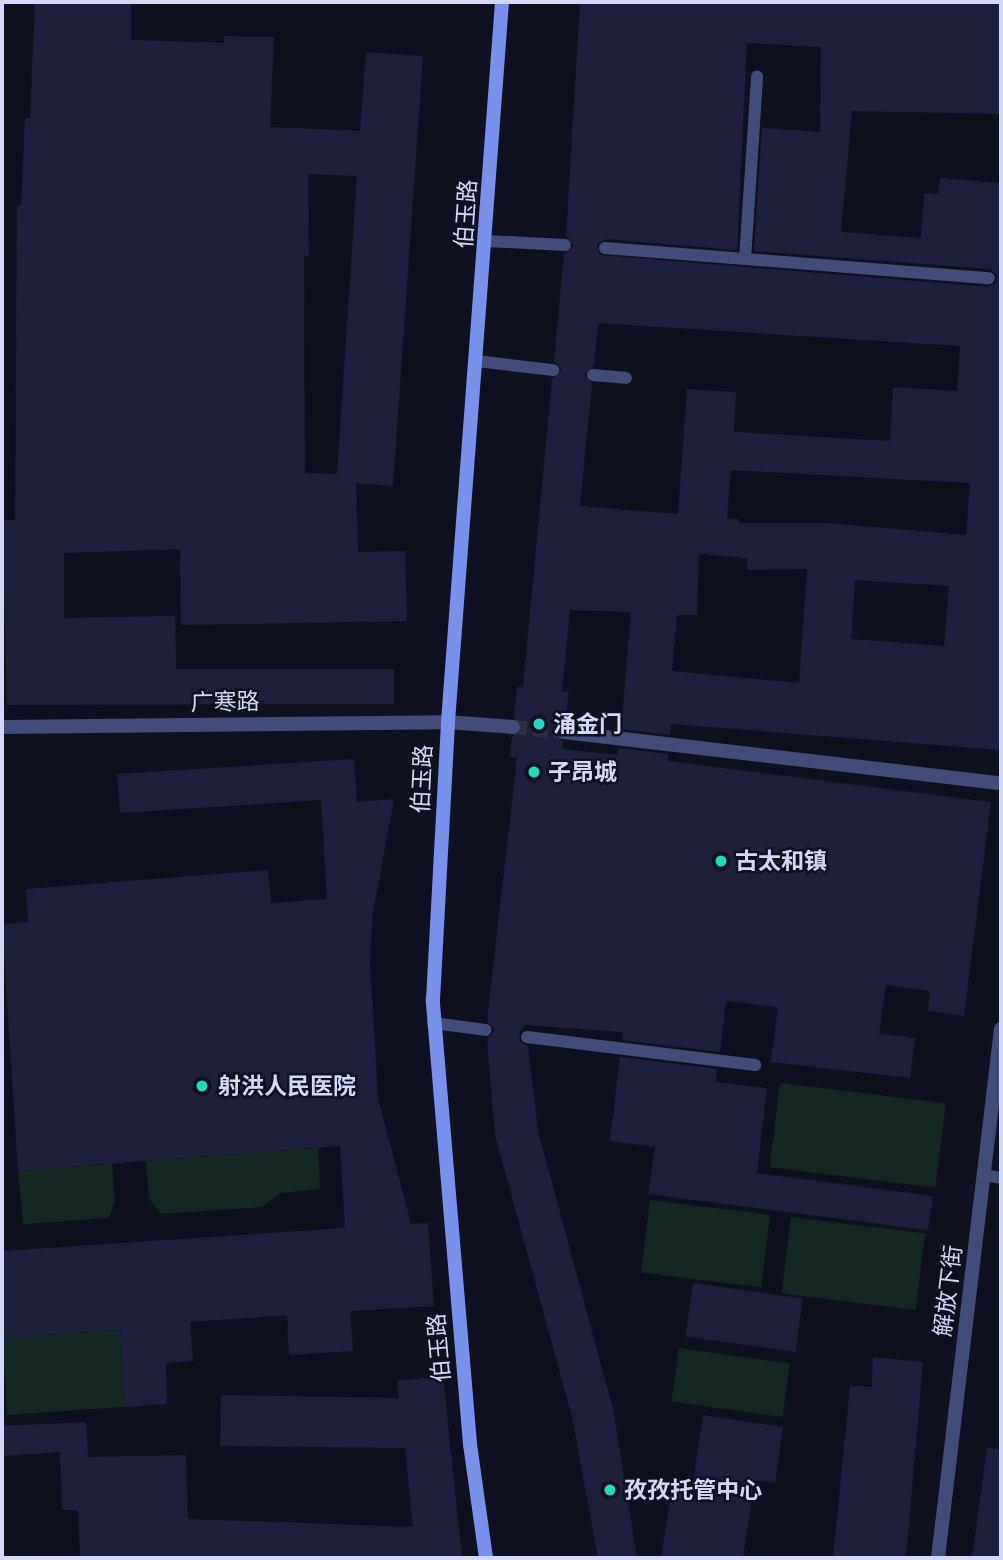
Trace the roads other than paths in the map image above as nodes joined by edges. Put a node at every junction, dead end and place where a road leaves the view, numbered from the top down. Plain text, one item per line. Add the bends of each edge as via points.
1 (502, 2) edge
2 (757, 76) dead end
3 (487, 241) junction
4 (565, 246) dead end
5 (605, 248) dead end
6 (745, 259) junction
7 (989, 278) dead end
8 (477, 361) junction
9 (553, 370) dead end
10 (593, 375) dead end
11 (626, 379) dead end
12 (448, 722) junction
13 (2, 727) edge
14 (513, 727) tunnel mouth
15 (564, 732) tunnel mouth
16 (1001, 783) edge
17 (433, 1023) junction
18 (1001, 1029) edge
19 (486, 1030) dead end
20 (527, 1037) dead end
21 (755, 1065) dead end
22 (985, 1175) junction
23 (1001, 1178) edge
24 (486, 1558) edge
25 (939, 1558) edge

1 - 3 main road, 伯玉路
2 - 6 lane
3 - 4 lane
3 - 8 main road, 伯玉路
5 - 6 lane
6 - 7 lane
8 - 9 lane
8 - 12 main road, 伯玉路
10 - 11 lane
12 - 13 street, 广寒路
12 - 14 street, 广寒路
12 - 17 main road, 伯玉路
15 - 16 street
17 - 19 lane
17 - 24 main road, 伯玉路 via 470,1444
18 - 22 street, 解放下街
20 - 21 lane
22 - 23 lane
22 - 25 street, 解放下街

